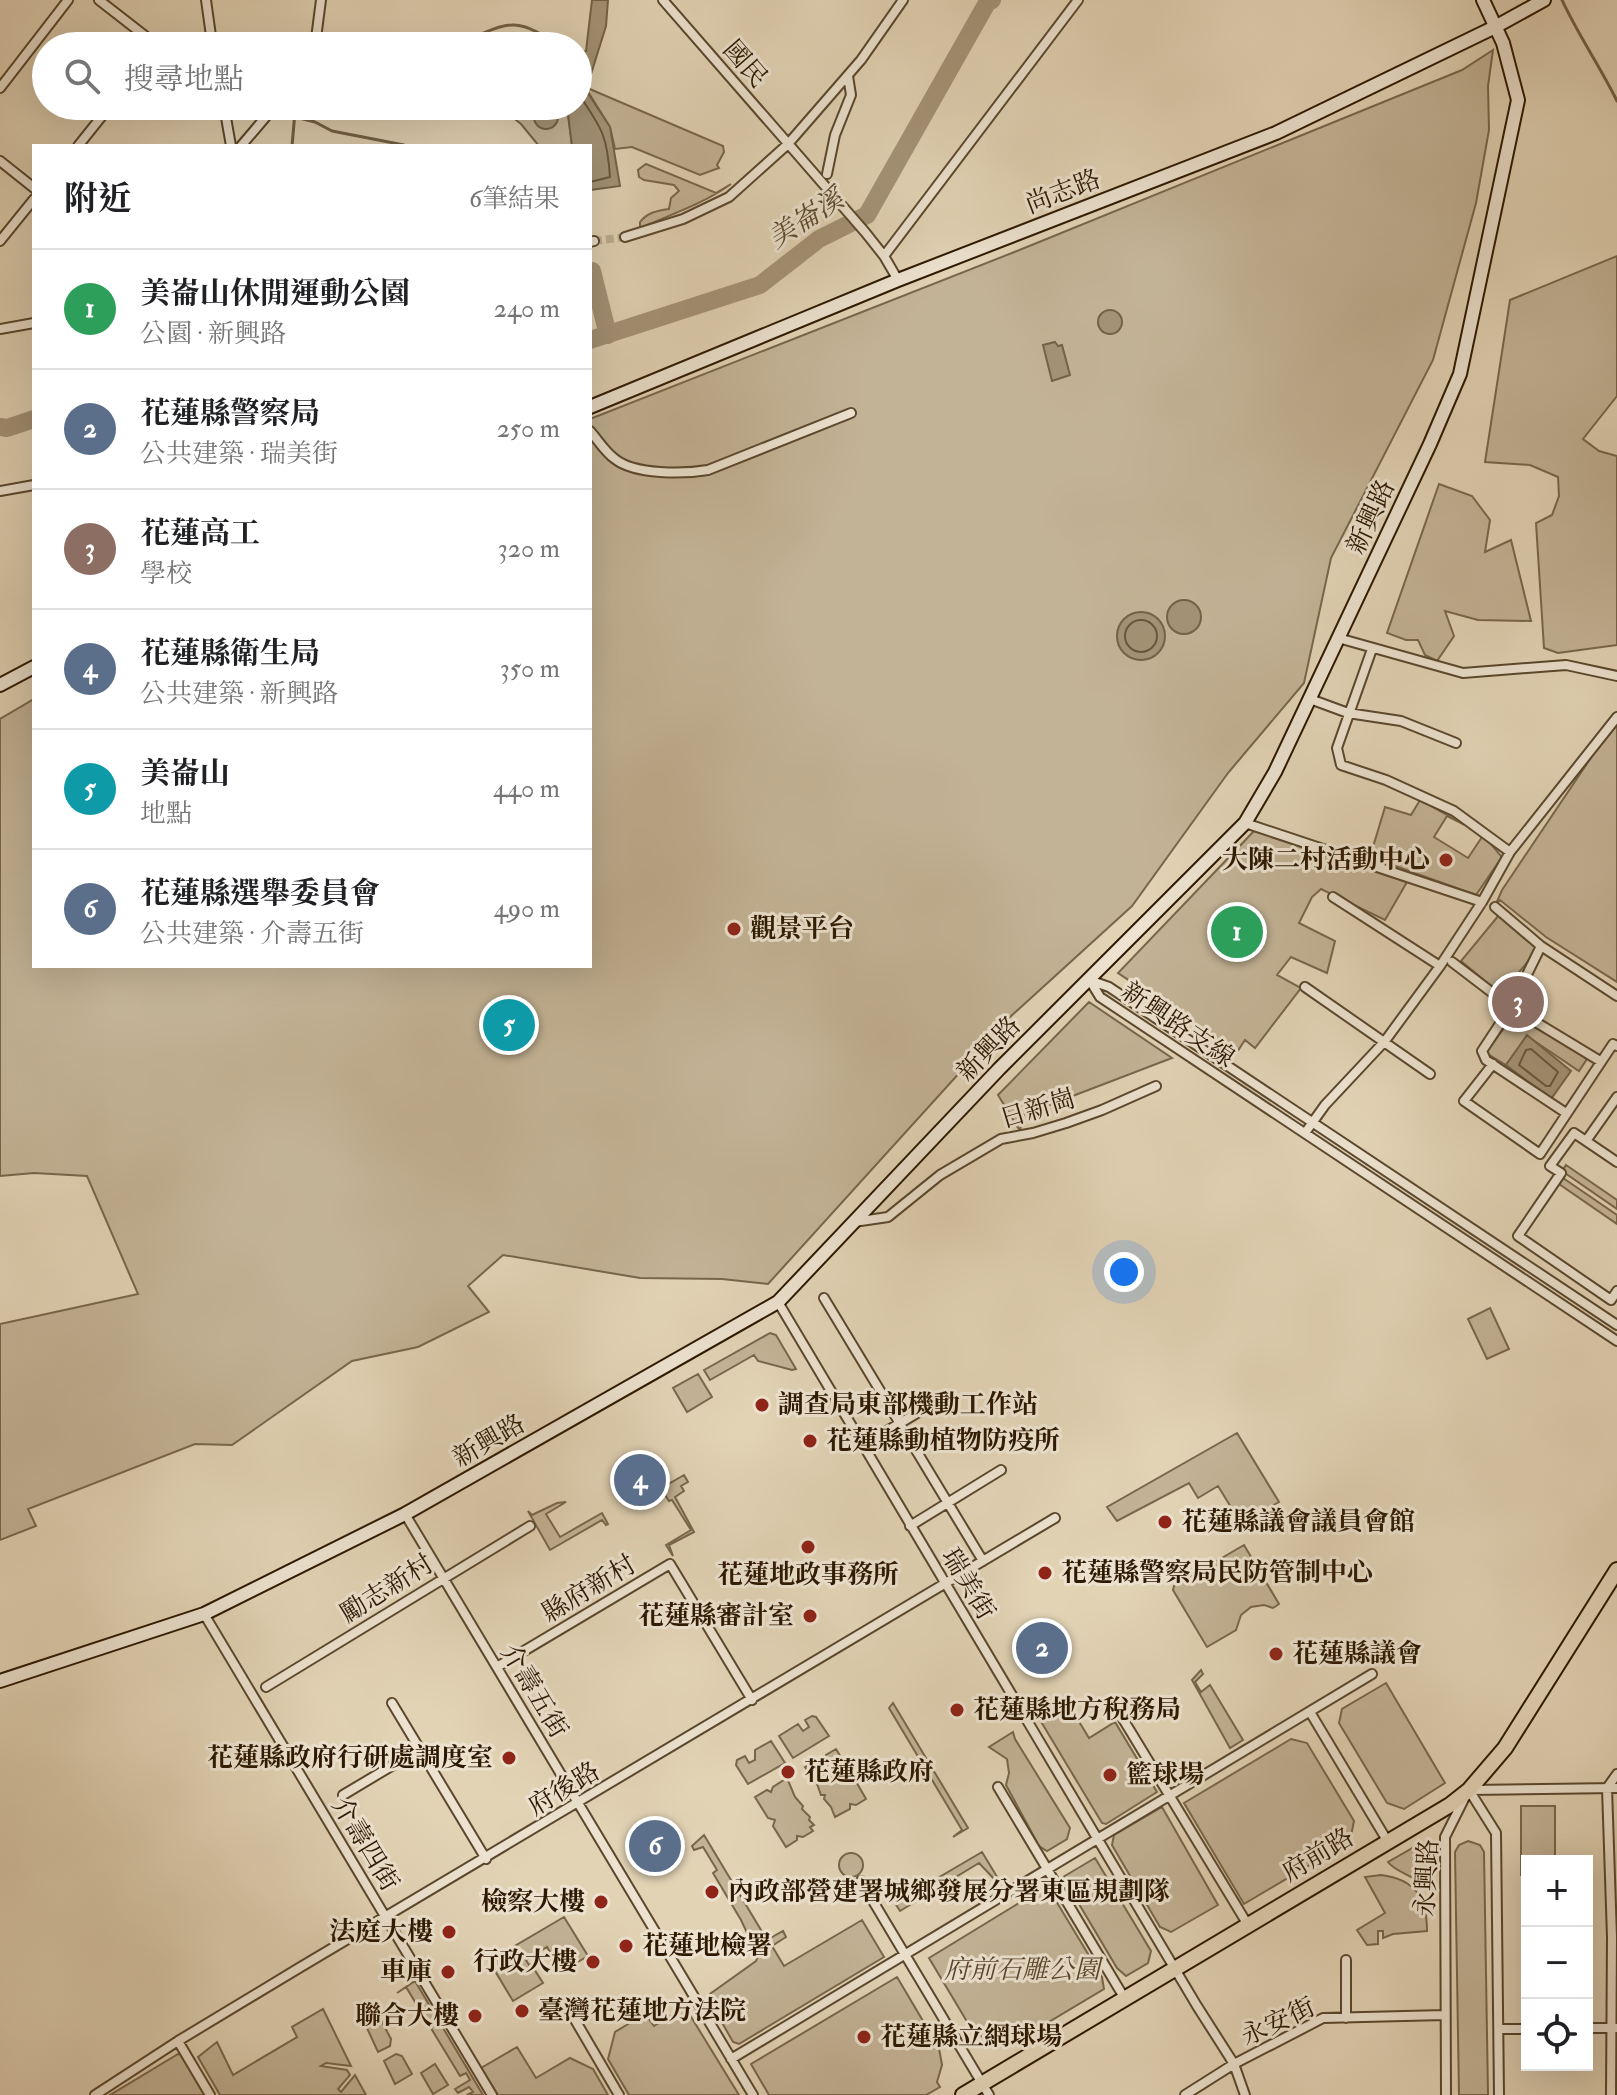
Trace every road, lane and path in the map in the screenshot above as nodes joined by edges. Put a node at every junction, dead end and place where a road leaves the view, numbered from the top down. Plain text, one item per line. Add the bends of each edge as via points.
1 (68, 0) edge
2 (99, 0) edge
3 (206, 0) edge
4 (321, 0) edge
5 (663, 0) edge
6 (903, 0) edge
7 (1078, 0) edge
8 (1483, 0) edge
9 (1544, 0) edge
10 (1495, 27) junction
11 (43, 32) edge
12 (140, 32) edge
13 (210, 32) edge
14 (317, 32) edge
15 (32, 47) edge
16 (848, 76) junction
17 (0, 88) edge
18 (99, 120) edge
19 (226, 120) edge
20 (263, 120) edge
21 (80, 144) edge
22 (231, 144) edge
23 (243, 144) edge
24 (788, 144) junction
25 (0, 161) edge
26 (827, 174) dead end
27 (32, 186) edge
28 (32, 201) edge
29 (625, 237) tunnel mouth
30 (0, 241) edge
31 (884, 256) junction
32 (898, 280) junction
33 (32, 323) edge
34 (0, 329) edge
35 (592, 406) edge
36 (851, 413) dead end
37 (592, 433) edge
38 (32, 485) edge
39 (0, 491) edge
40 (1338, 638) junction
41 (1372, 649) junction
42 (32, 668) edge
43 (1617, 676) edge
44 (0, 685) edge
45 (1310, 699) junction
46 (1348, 713) junction
47 (1617, 717) edge
48 (1456, 743) dead end
49 (1245, 823) junction
50 (1510, 852) junction
51 (1333, 897) dead end
52 (1482, 902) junction
53 (1495, 907) dead end
54 (1541, 946) junction
55 (1452, 962) dead end
56 (1440, 966) junction
57 (1089, 979) junction
58 (1305, 987) dead end
59 (1617, 996) edge
60 (1511, 1007) junction
61 (1385, 1041) junction
62 (1617, 1046) edge
63 (1600, 1061) junction
64 (1493, 1064) junction
65 (1430, 1074) dead end
66 (1156, 1086) dead end
67 (1616, 1102) edge
68 (1566, 1113) junction
69 (1313, 1121) junction
70 (1305, 1133) junction
71 (1586, 1141) junction
72 (1617, 1162) edge
73 (853, 1223) junction
74 (1617, 1291) edge
75 (824, 1298) dead end
76 (778, 1302) junction
77 (1614, 1302) edge
78 (1617, 1325) edge
79 (1617, 1341) edge
80 (927, 1407) dead end
81 (900, 1423) junction
82 (862, 1446) junction
83 (1001, 1470) dead end
84 (949, 1502) junction
85 (405, 1514) junction
86 (1055, 1518) dead end
87 (530, 1526) dead end
88 (910, 1526) junction
89 (983, 1561) junction
90 (1617, 1570) edge
91 (444, 1579) junction
92 (945, 1584) junction
93 (204, 1614) junction
94 (497, 1667) junction
95 (1372, 1674) dead end
96 (0, 1681) edge
97 (266, 1687) dead end
98 (752, 1700) junction
99 (392, 1703) dead end
100 (1310, 1712) junction
101 (1123, 1719) dead end
102 (420, 1749) junction
103 (1617, 1774) edge
104 (998, 1787) dead end
105 (1612, 1788) edge
106 (1469, 1790) junction
107 (343, 1795) dead end
108 (1170, 1796) junction
109 (578, 1804) junction
110 (1097, 1840) junction
111 (1388, 1842) junction
112 (486, 1859) junction
113 (1047, 1869) junction
114 (861, 1881) dead end
115 (1614, 1904) edge
116 (386, 1917) junction
117 (1248, 1925) junction
118 (905, 1955) junction
119 (1346, 1960) dead end
120 (1175, 1968) junction
121 (1125, 1999) junction
122 (571, 2013) dead end
123 (1445, 2015) junction
124 (1346, 2018) junction
125 (1614, 2027) edge
126 (1593, 2028) edge
127 (1499, 2029) junction
128 (1521, 2029) edge
129 (178, 2041) junction
130 (731, 2059) junction
131 (1234, 2064) junction
132 (986, 2089) edge
133 (95, 2095) edge
134 (210, 2095) edge
135 (492, 2095) edge
136 (619, 2095) edge
137 (753, 2095) edge
138 (963, 2095) edge
139 (1185, 2095) edge
140 (1245, 2095) edge
141 (1446, 2095) edge
142 (1499, 2095) edge
143 (1611, 2095) edge

1 - 11 street
2 - 12 street
3 - 13 street
4 - 14 street
5 - 24 street, 國民
6 - 16 street
7 - 31 street
8 - 10 street, 新興路
9 - 10 street, 尚志路
10 - 32 street, 尚志路 via 1276,133
10 - 40 street, 新興路 via 1518,100 1460,374
15 - 17 street
16 - 24 street
16 - 26 street via 851,95
18 - 21 street
19 - 22 street
20 - 23 street
24 - 29 street via 729,197 683,219
24 - 31 street, 國民
25 - 27 street
28 - 30 street
31 - 32 street, 國民
32 - 35 street, 尚志路
33 - 34 street
36 - 37 street via 691,473 620,463
38 - 39 street
40 - 41 street
40 - 45 street, 新興路
41 - 43 street via 1463,673 1566,665
41 - 46 street
42 - 44 street
45 - 46 street
45 - 49 street, 新興路
46 - 48 street via 1401,721
46 - 50 street via 1337,748 1341,765 1454,811
47 - 50 street
49 - 52 street
49 - 57 street, 新興路
50 - 52 street
51 - 56 street
52 - 56 street
53 - 54 street
54 - 59 street
54 - 60 street
55 - 60 street
56 - 61 street
57 - 69 street, 新興路支線
57 - 70 street, 新興路支線 via 1100,997
57 - 73 street, 新興路
58 - 61 street
60 - 63 street
60 - 64 street via 1482,1051
61 - 65 street
61 - 69 street
62 - 63 street via 1613,1044
63 - 68 street
64 - 68 street
64 - 68 street via 1464,1101 1540,1154
66 - 73 street, 日新崗 via 1102,1110 1001,1139 940,1175 888,1217
67 - 71 street
69 - 70 street
69 - 78 street, 新興路支線
70 - 79 street, 新興路支線
71 - 72 street
71 - 77 street via 1574,1133 1550,1166 1561,1173 1518,1236
73 - 76 street, 新興路
74 - 77 street
75 - 81 street
76 - 82 street, 瑞美街
76 - 85 street, 新興路
80 - 81 street
81 - 82 street
81 - 84 street
82 - 88 street, 瑞美街
83 - 84 street
84 - 88 street
84 - 89 street
85 - 91 street, 介壽五街
85 - 93 street, 新興路
86 - 89 street, 府後路
87 - 91 street, 勵志新村
88 - 92 street, 瑞美街
89 - 92 street, 府後路
90 - 106 main road, 府前路 via 1505,1748
91 - 94 street, 介壽五街
91 - 97 street, 勵志新村
92 - 98 street, 府後路
92 - 110 street, 瑞美街
93 - 96 street, 新興路
93 - 116 street, 介壽四街
94 - 98 street, 縣府新村 via 670,1564
94 - 109 street, 介壽五街
95 - 100 street
98 - 109 street, 府後路
99 - 102 street
100 - 108 street
100 - 111 street
101 - 108 street
102 - 107 street
102 - 112 street
103 - 105 street
104 - 113 street
105 - 106 street
105 - 115 street
106 - 111 main road, 府前路
106 - 123 street, 永興路 via 1445,1837
106 - 127 street via 1496,1833
108 - 110 street
108 - 117 street
109 - 112 street, 府後路
109 - 130 street, 介壽五街
110 - 113 street
110 - 120 street, 瑞美街
111 - 117 main road, 府前路
112 - 116 street, 府後路
113 - 118 street
113 - 121 street
114 - 118 street
115 - 125 street
116 - 129 street, 府後路
116 - 135 street, 介壽四街
117 - 120 main road, 府前路
118 - 130 street
118 - 132 street
119 - 124 street
120 - 121 main road, 府前路
120 - 131 street, 瑞美街
121 - 132 main road, 府前路
122 - 136 street
123 - 124 street, 永安街
123 - 141 street, 永興路
124 - 131 street, 永安街 via 1323,2018
125 - 126 street
125 - 143 street
127 - 128 street
127 - 142 street
129 - 133 street, 府後路
129 - 134 street
130 - 137 street, 介壽五街
131 - 139 street, 永安街
131 - 140 street, 瑞美街
132 - 138 main road, 府前路

